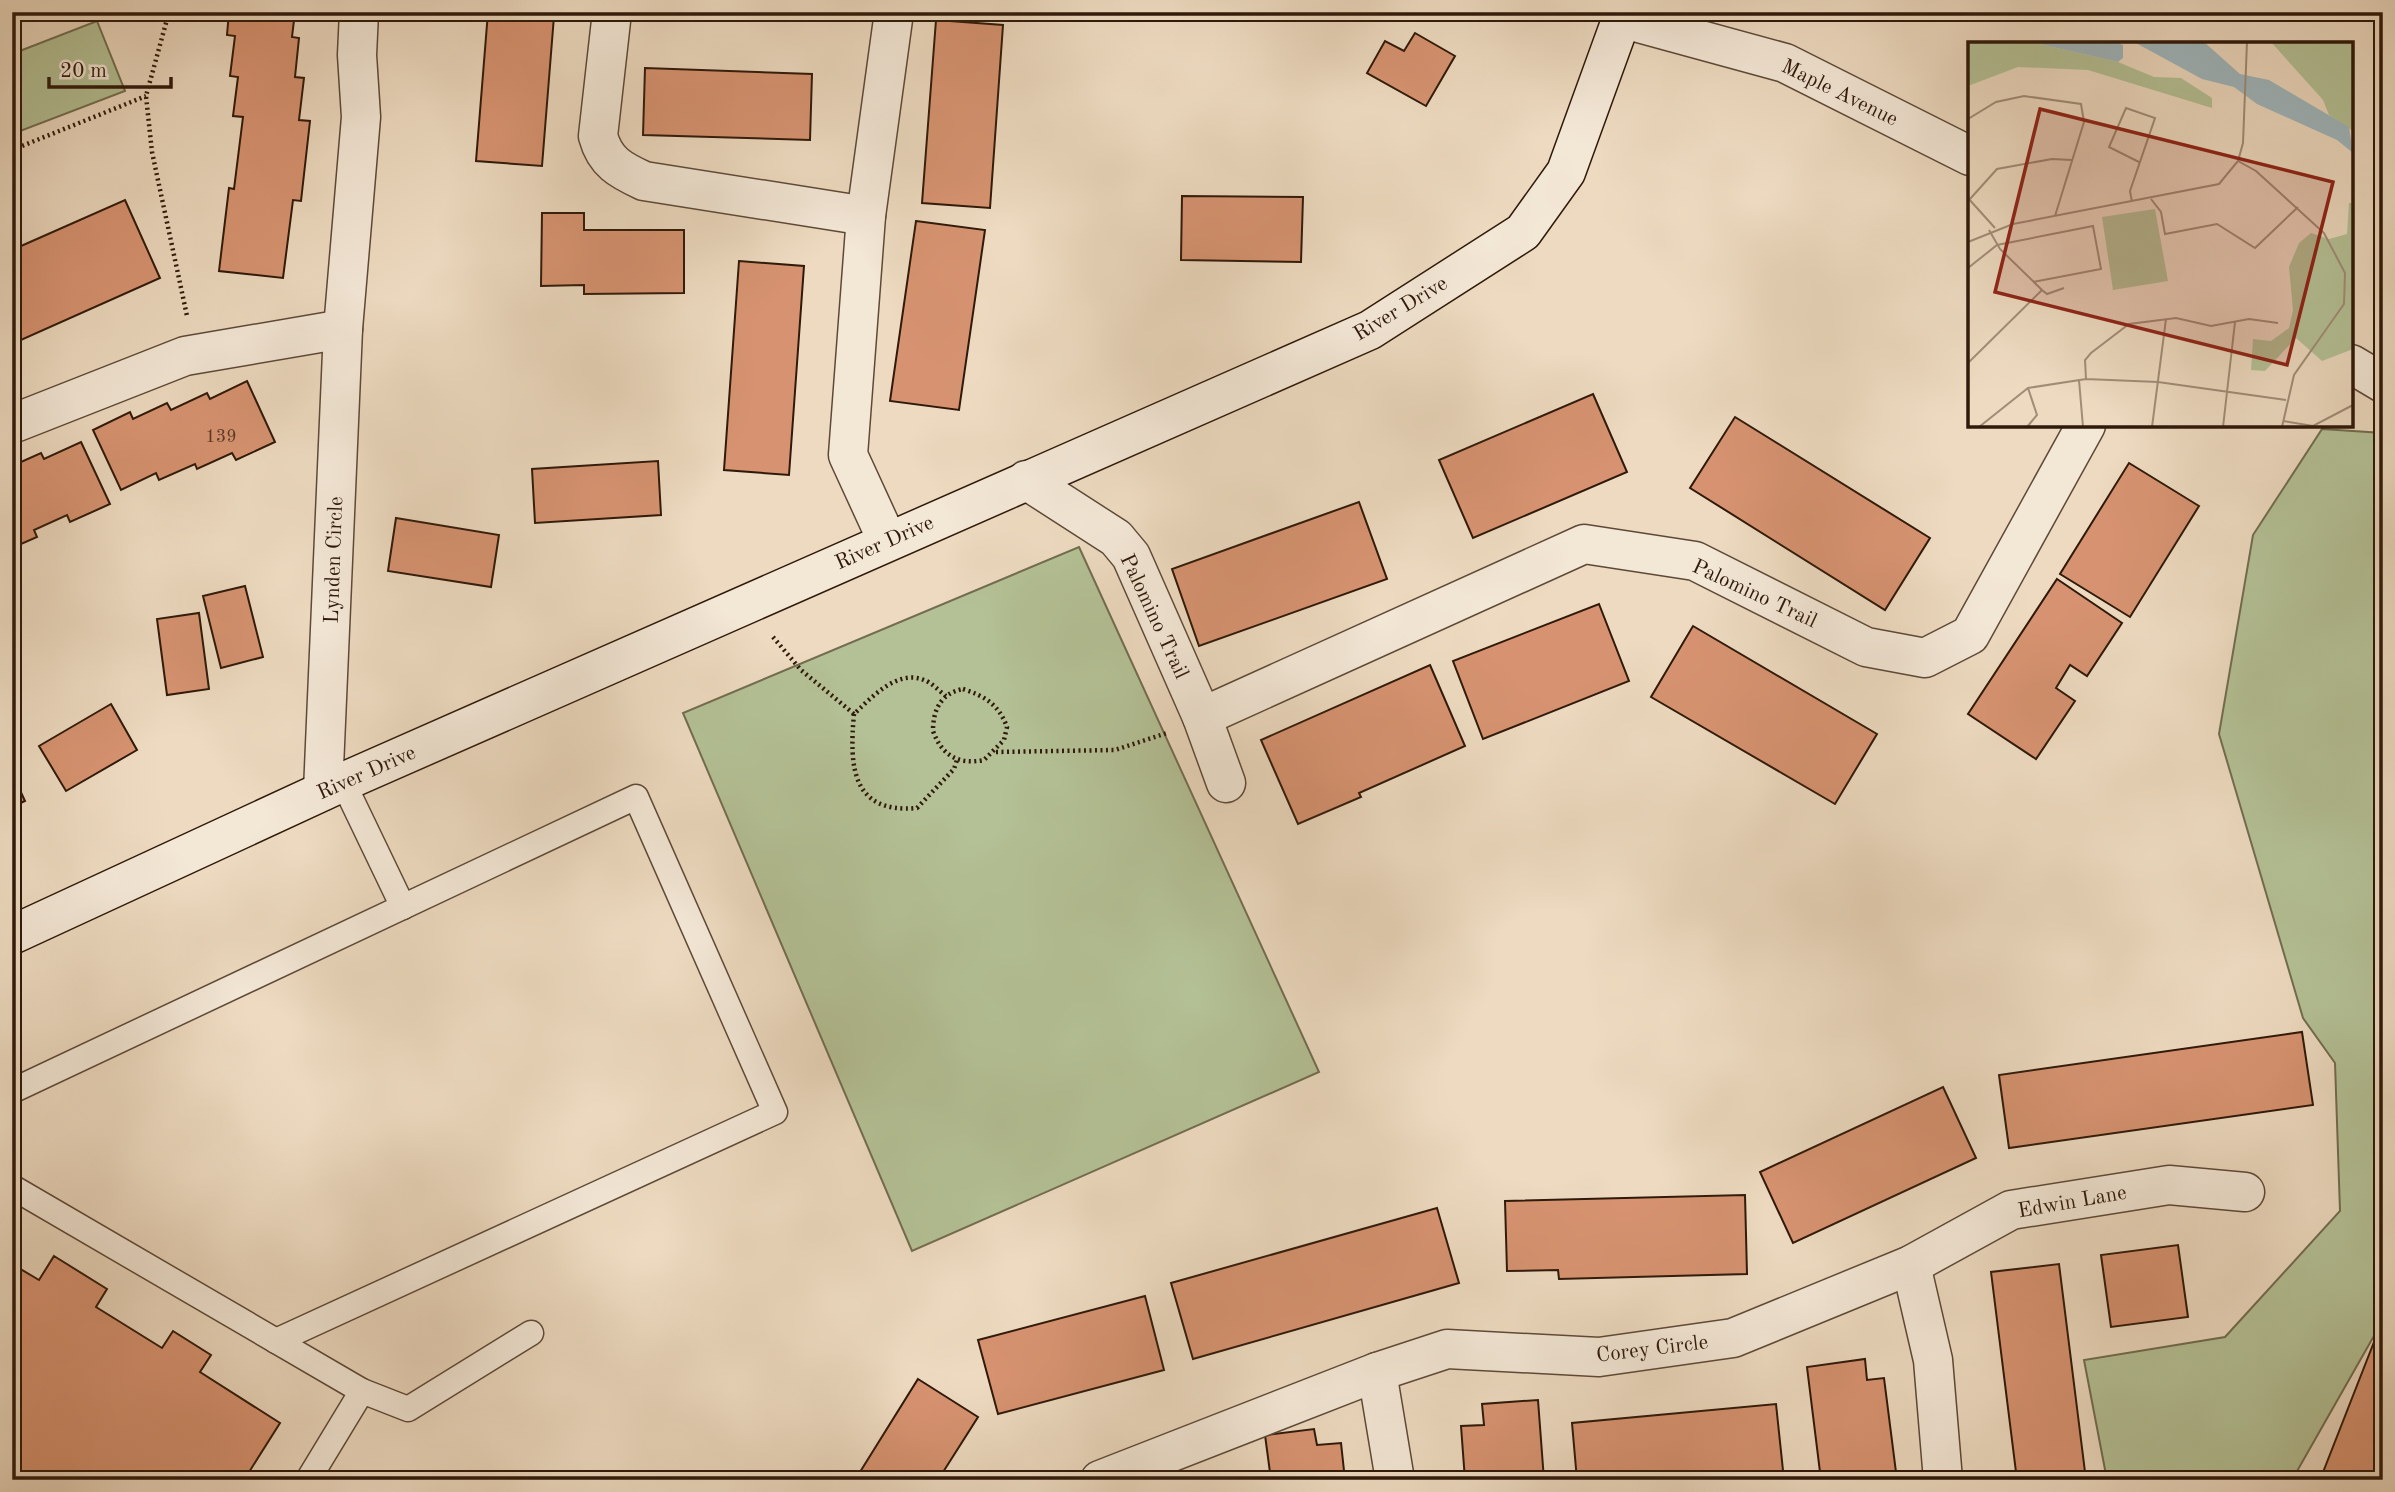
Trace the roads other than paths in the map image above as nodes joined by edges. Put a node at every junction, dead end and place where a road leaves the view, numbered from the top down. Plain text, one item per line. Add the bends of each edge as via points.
1 (359, 12) edge
2 (612, 12) edge
3 (894, 12) edge
4 (1624, 16) edge
5 (1968, 155) edge
6 (866, 216) junction
7 (343, 329) junction
8 (2353, 365) edge
9 (2383, 383) edge
10 (12, 424) edge
11 (2085, 427) edge
12 (1026, 480) junction
13 (887, 540) junction
14 (1202, 716) junction
15 (1226, 783) dead end
16 (333, 786) junction
17 (403, 907) junction
18 (12, 935) edge
19 (12, 1091) edge
20 (12, 1186) edge
21 (2245, 1192) dead end
22 (1911, 1265) junction
23 (531, 1333) dead end
24 (276, 1341) junction
25 (1377, 1371) junction
26 (362, 1391) junction
27 (308, 1480) edge
28 (1100, 1480) edge
29 (1395, 1480) edge
30 (1943, 1480) edge

1 - 7 street, Lynden Circle via 361,117
2 - 6 street via 598,136 604,156 622,171 644,181
3 - 6 street
4 - 5 street, Maple Avenue via 1785,63
4 - 12 street, River Drive via 1566,172 1523,232 1370,330
6 - 13 street via 848,455
7 - 10 street via 195,354
7 - 16 street, Lynden Circle
8 - 9 street
11 - 14 street, Palomino Trail via 1970,635 1925,658 1866,647 1695,561 1584,544
12 - 13 street, River Drive
12 - 14 street, Palomino Trail via 1116,538 1131,556
13 - 16 street, River Drive
14 - 15 street, Palomino Trail
16 - 17 lane
16 - 18 street, River Drive
17 - 19 lane
17 - 24 lane via 636,797 775,1112
20 - 24 lane
21 - 22 street, Edwin Lane via 2169,1185 2011,1210
22 - 25 street, Corey Circle via 1733,1338 1599,1357 1447,1349
22 - 30 street via 1933,1360
23 - 26 lane via 408,1409
24 - 26 lane
25 - 28 street, Corey Circle
25 - 29 street
26 - 27 lane

